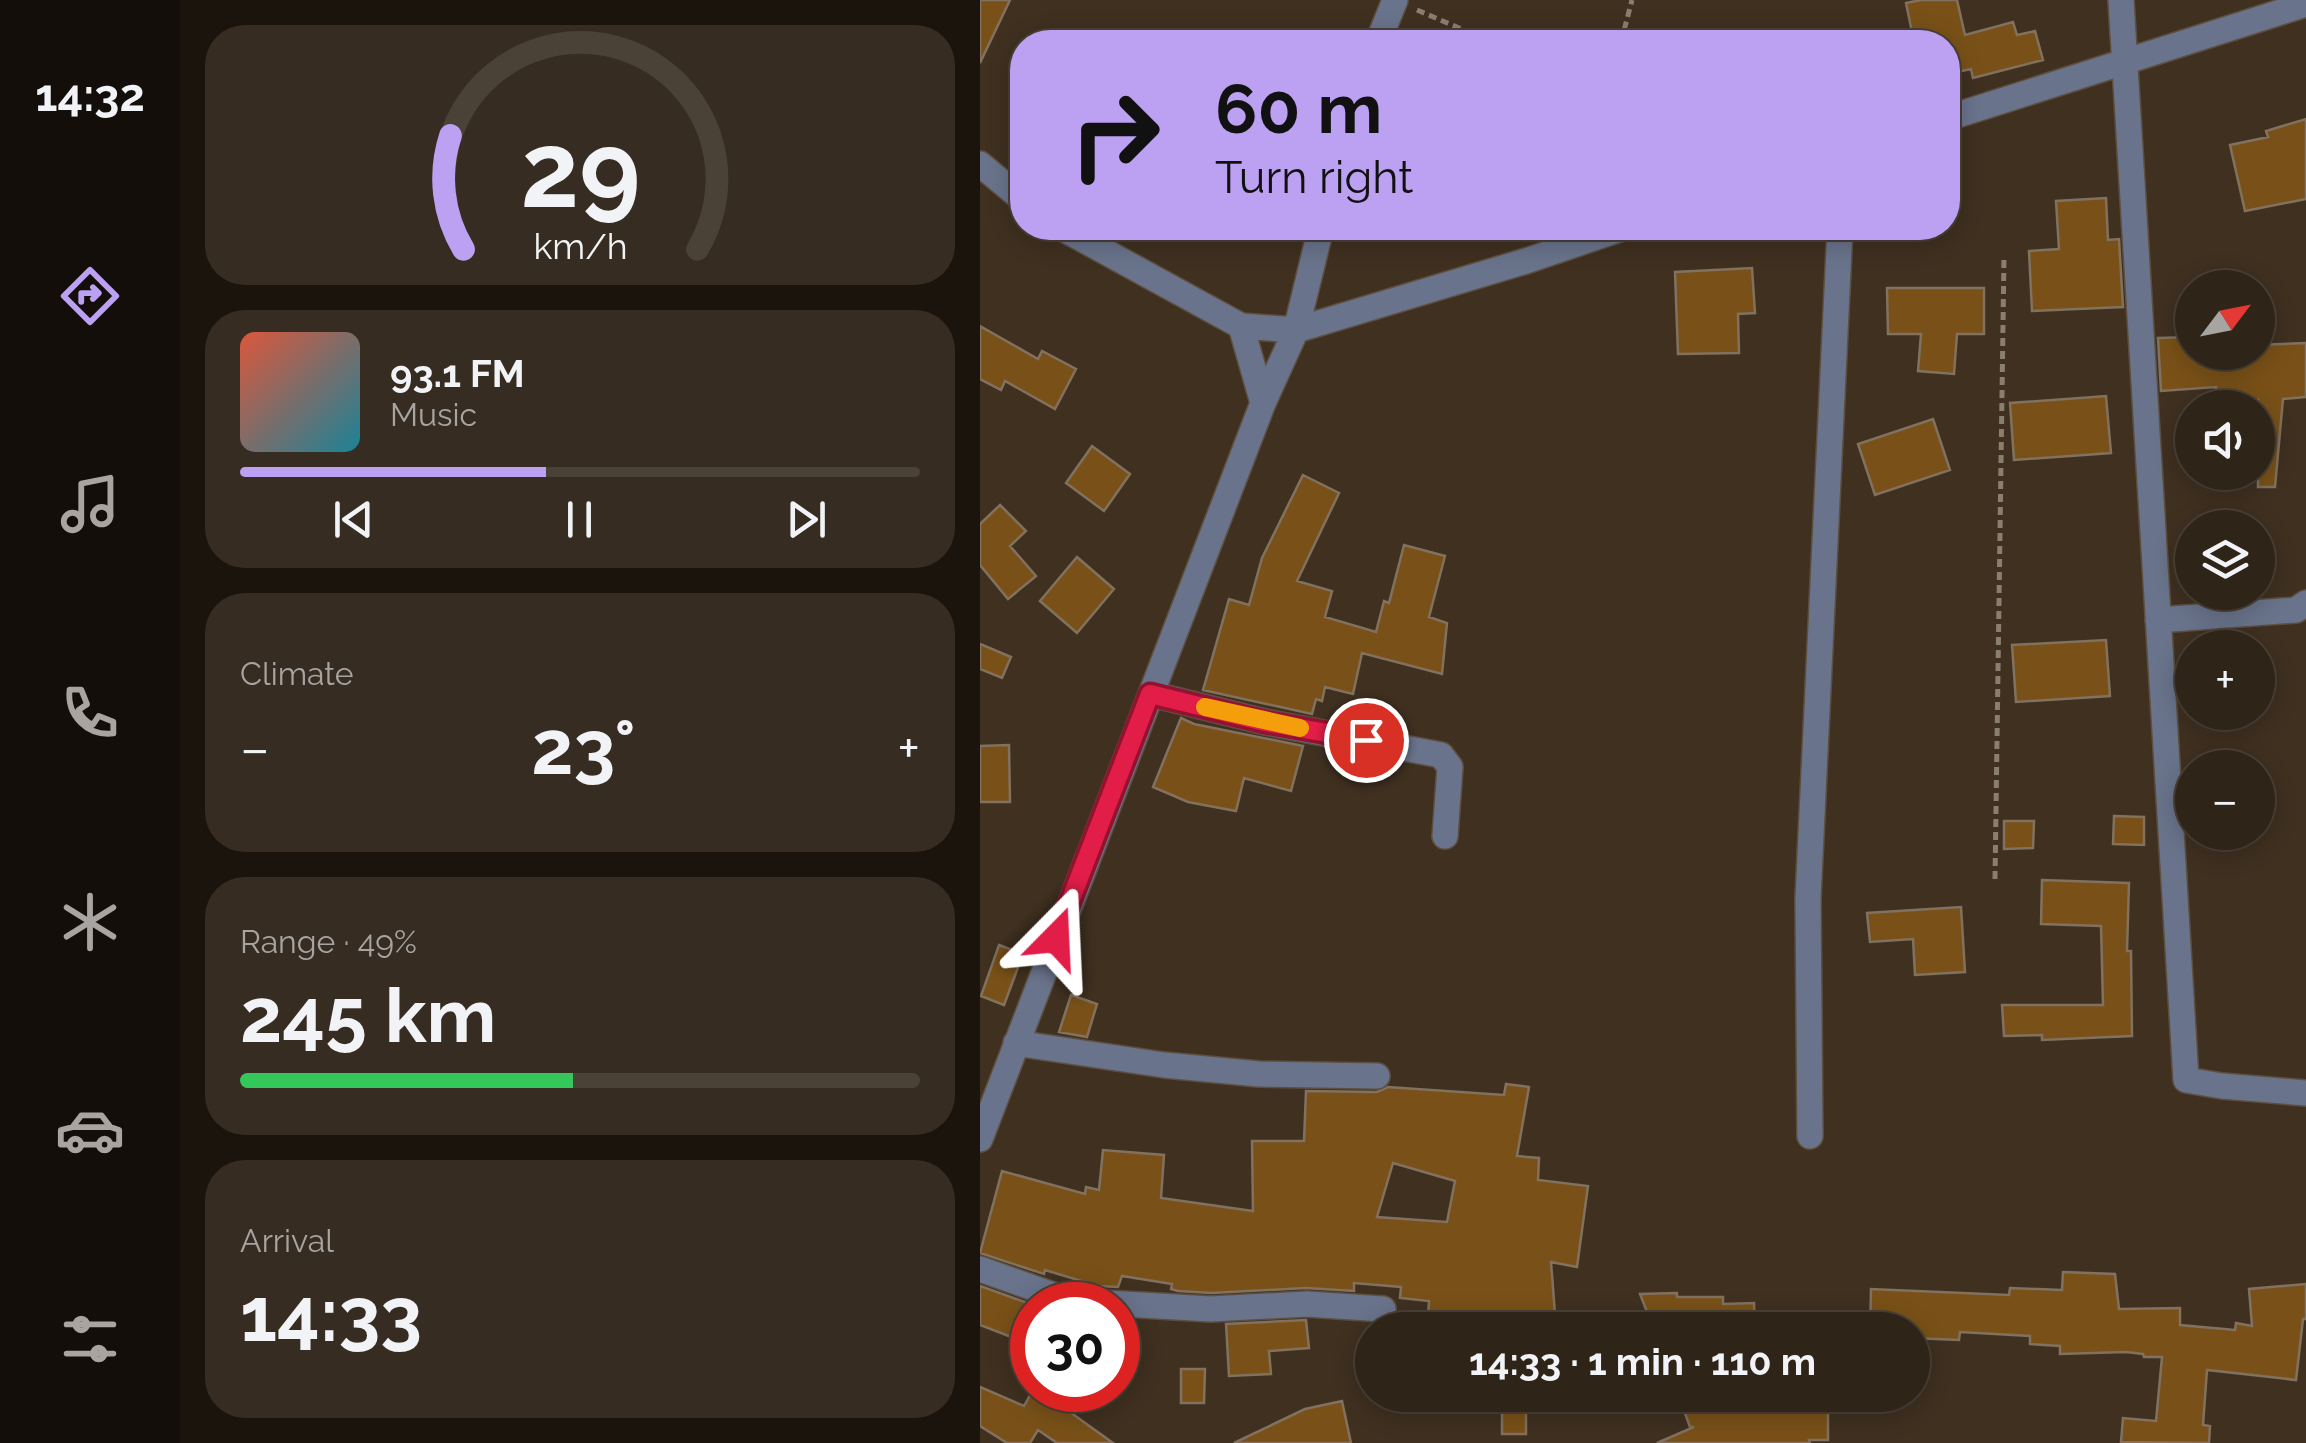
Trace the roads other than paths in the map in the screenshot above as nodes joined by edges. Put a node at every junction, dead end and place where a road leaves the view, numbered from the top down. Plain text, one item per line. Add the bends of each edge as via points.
1 (1395, 0) edge
2 (2120, 0) edge
3 (2306, 4) edge
4 (1383, 30) edge
5 (2125, 62) junction
6 (1960, 114) edge
7 (980, 164) edge
8 (1010, 189) edge
9 (1084, 240) edge
10 (1318, 240) edge
11 (1589, 240) edge
12 (1839, 240) edge
13 (1241, 326) junction
14 (1296, 330) junction
15 (1263, 403) junction
16 (2306, 603) edge
17 (2158, 620) junction
18 (1150, 694) junction
19 (1445, 836) dead end
20 (1016, 1043) junction
21 (1377, 1076) dead end
22 (2306, 1093) edge
23 (1810, 1136) dead end
24 (980, 1139) edge
25 (980, 1270) edge
26 (1383, 1308) dead end

1 - 4 street
2 - 5 street
3 - 5 street
5 - 6 street
5 - 17 street
7 - 8 street
9 - 13 street
10 - 14 street
11 - 14 street
12 - 23 street via 1808,898
13 - 14 street
13 - 15 street
14 - 15 street
15 - 18 street
16 - 17 street via 2296,610
17 - 22 street via 2186,1080
18 - 19 street via 1441,755 1450,767
18 - 20 street
20 - 21 street via 1259,1074
20 - 24 street
25 - 26 street via 1070,1301

